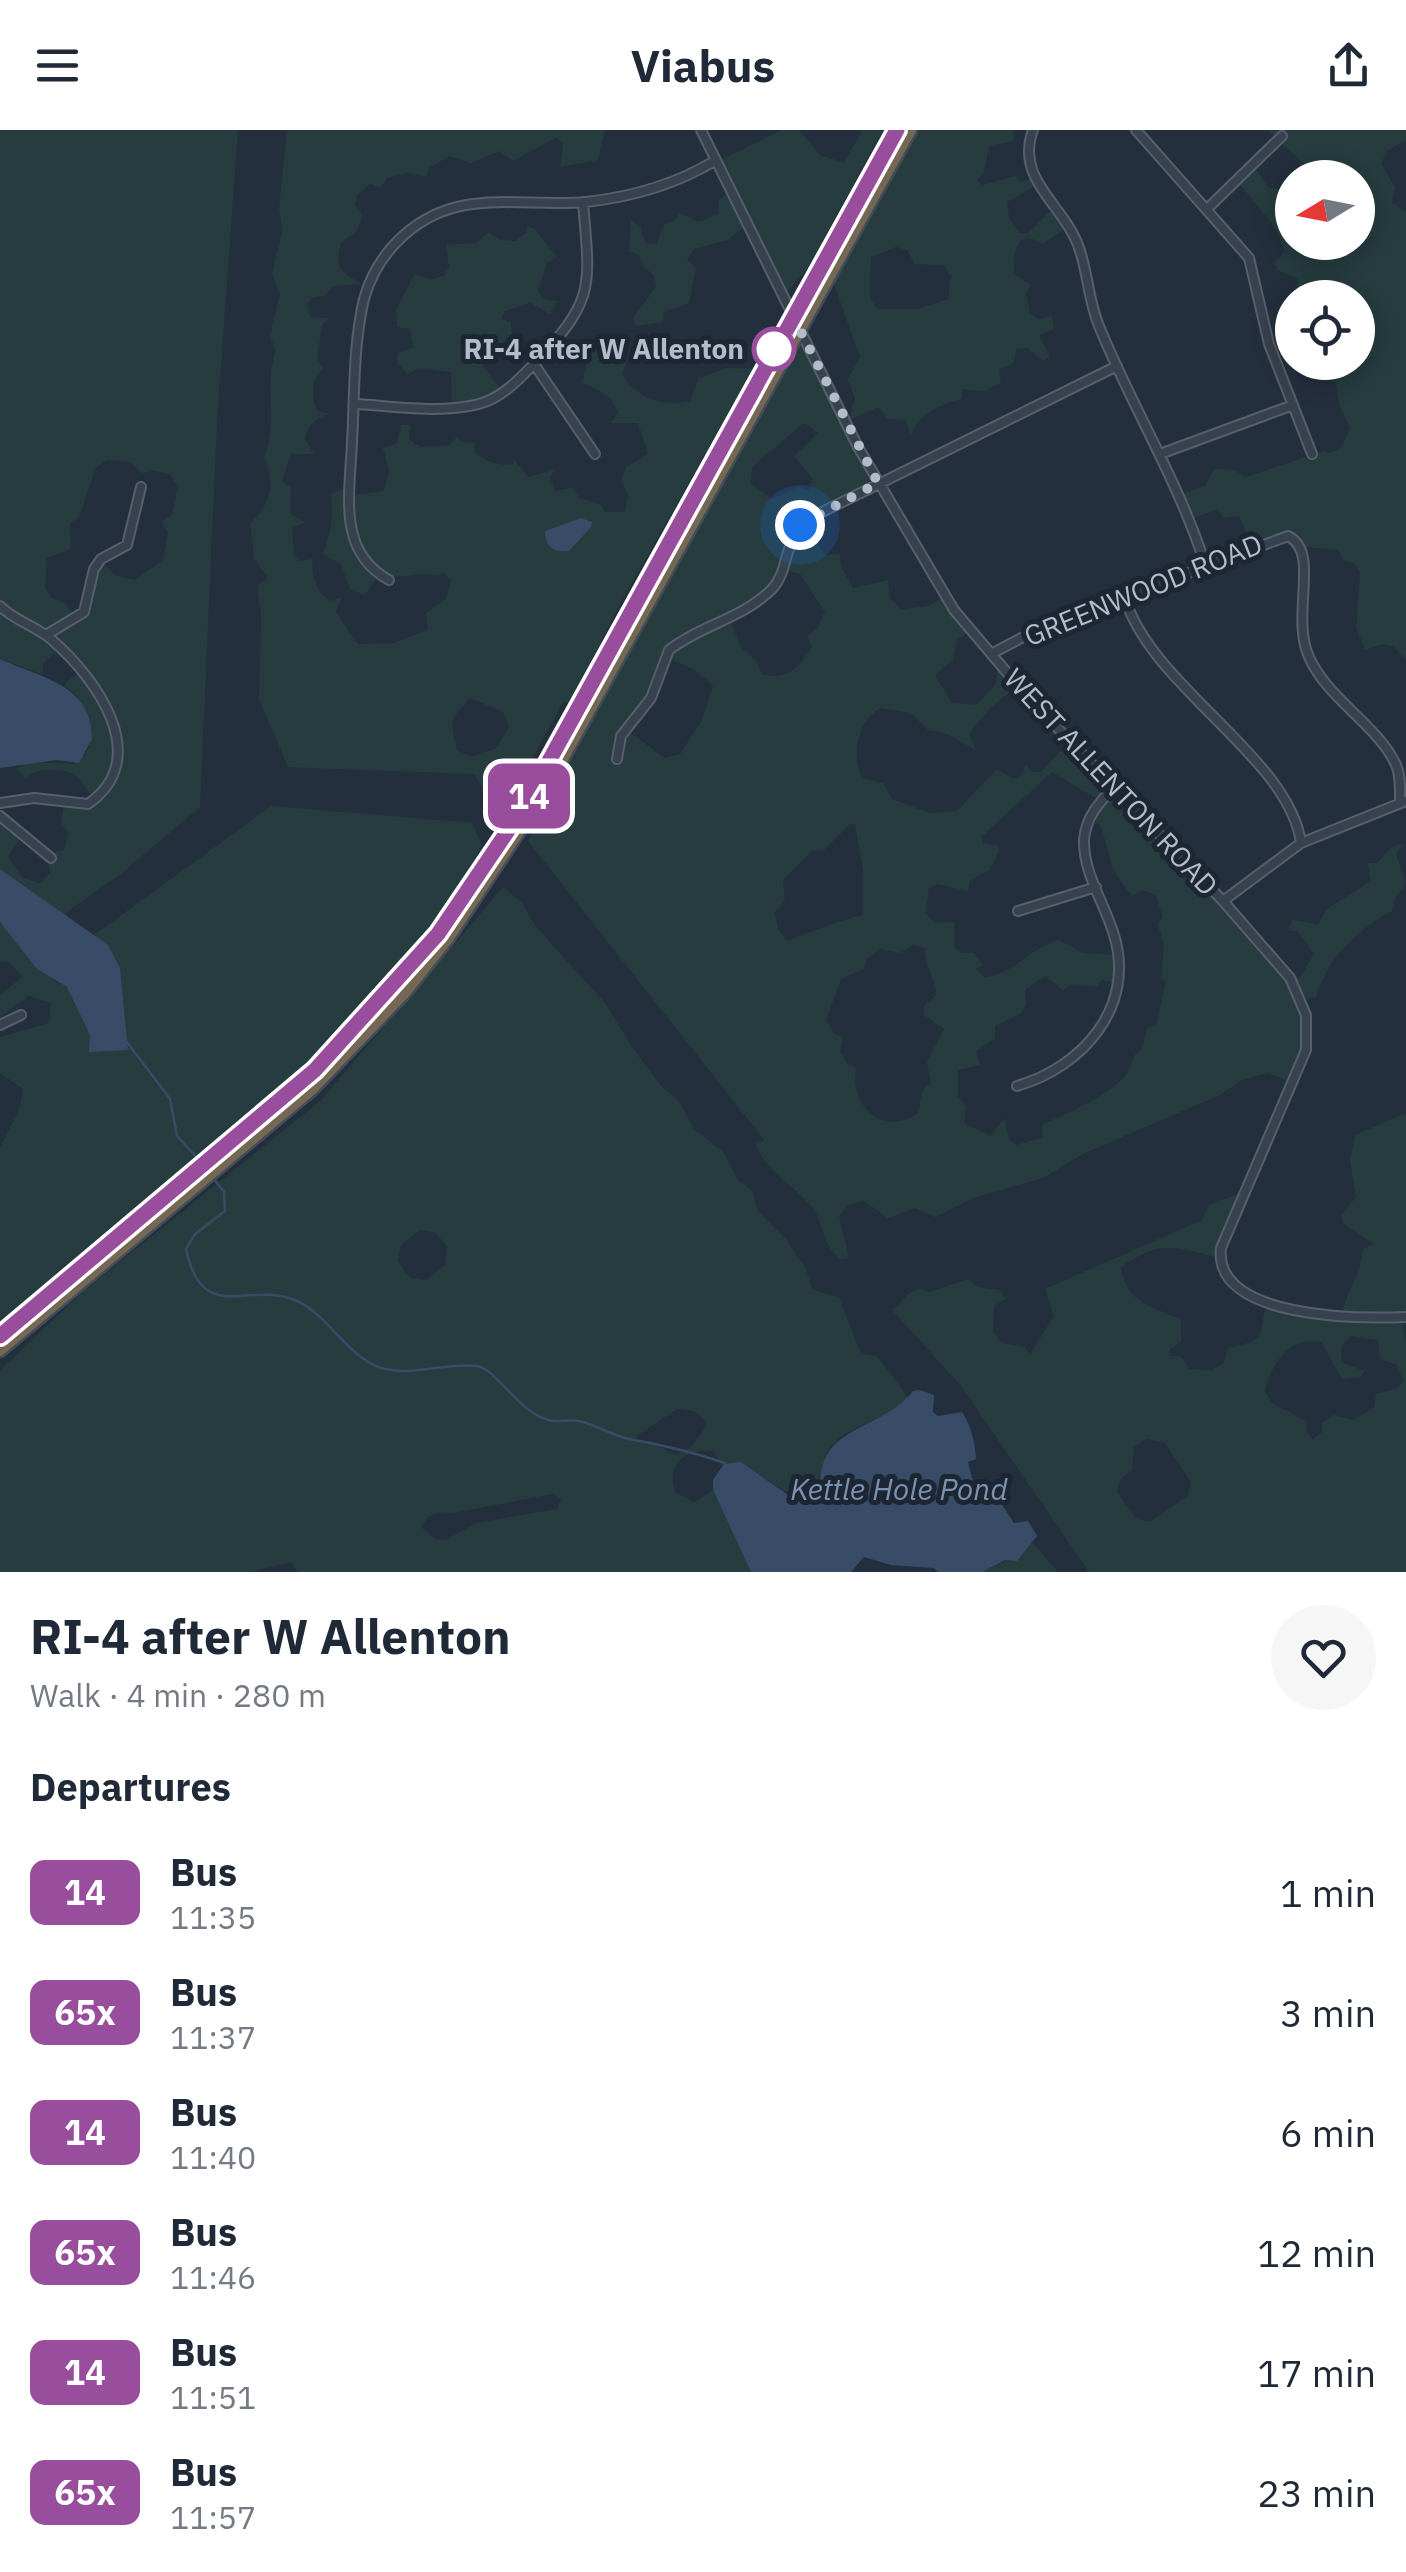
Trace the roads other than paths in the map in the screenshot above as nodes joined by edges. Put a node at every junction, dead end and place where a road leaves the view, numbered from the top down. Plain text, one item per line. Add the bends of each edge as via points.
1 (701, 130) edge
2 (898, 130) edge
3 (911, 130) edge
4 (1033, 130) edge
5 (1136, 130) edge
6 (1282, 136) dead end
7 (716, 160) junction
8 (583, 202) junction
9 (1207, 208) junction
10 (793, 316) junction
11 (800, 330) junction
12 (534, 364) junction
13 (1116, 366) junction
14 (355, 404) junction
15 (1293, 404) junction
16 (595, 454) dead end
17 (1160, 454) junction
18 (1312, 454) dead end
19 (878, 483) junction
20 (141, 488) dead end
21 (1204, 564) junction
22 (389, 580) dead end
23 (1124, 595) junction
24 (0, 606) edge
25 (46, 635) junction
26 (992, 654) junction
27 (616, 759) dead end
28 (1114, 788) junction
29 (1403, 802) edge
30 (0, 804) edge
31 (0, 816) edge
32 (1301, 843) junction
33 (51, 858) dead end
34 (1096, 887) junction
35 (1223, 901) junction
36 (1018, 911) dead end
37 (20, 1014) dead end
38 (0, 1025) edge
39 (1017, 1086) dead end
40 (208, 1172) junction
41 (1406, 1317) edge
42 (0, 1336) edge
43 (0, 1351) edge

1 - 7 street, WEST ALLENTON ROAD
2 - 10 highway
3 - 11 highway
4 - 13 street via 1031,173 1072,231
5 - 9 street
6 - 9 street
7 - 8 street via 659,186
7 - 10 street, WEST ALLENTON ROAD
8 - 12 street via 586,296 572,323
8 - 14 street via 467,202 401,238 364,298
9 - 15 street via 1249,258 1265,330
10 - 11 street, WEST ALLENTON ROAD
10 - 40 highway via 531,793 463,898 345,1040
11 - 19 street, WEST ALLENTON ROAD
11 - 40 highway via 541,799 471,908 366,1036 283,1117
12 - 14 street via 504,391 475,405
12 - 16 street
13 - 17 street
13 - 19 street
14 - 22 street via 351,531 364,562
15 - 17 street
15 - 18 street
17 - 21 street
19 - 26 street, WEST ALLENTON ROAD via 954,610
19 - 27 street via 800,525 776,584 750,608 669,650 651,698 621,736
20 - 25 street via 130,540 94,570 84,612
21 - 23 street, GREENWOOD ROAD
21 - 29 street, GREENWOOD ROAD via 1281,536 1301,544 1306,562 1299,620 1309,659 1392,758
23 - 26 street, GREENWOOD ROAD
23 - 32 street via 1150,646 1289,801
24 - 25 street
25 - 30 street via 103,700 116,726 118,761 88,804 34,798
26 - 28 street, WEST ALLENTON ROAD
28 - 34 street via 1086,829
28 - 35 street, WEST ALLENTON ROAD
29 - 32 street
31 - 33 street
32 - 35 street
34 - 36 street
34 - 39 street via 1119,952 1112,1008 1070,1060
35 - 41 street, WEST ALLENTON ROAD via 1290,978 1307,1030 1300,1071 1220,1248 1222,1268 1240,1290 1273,1306
37 - 38 street
40 - 42 highway
40 - 43 highway

